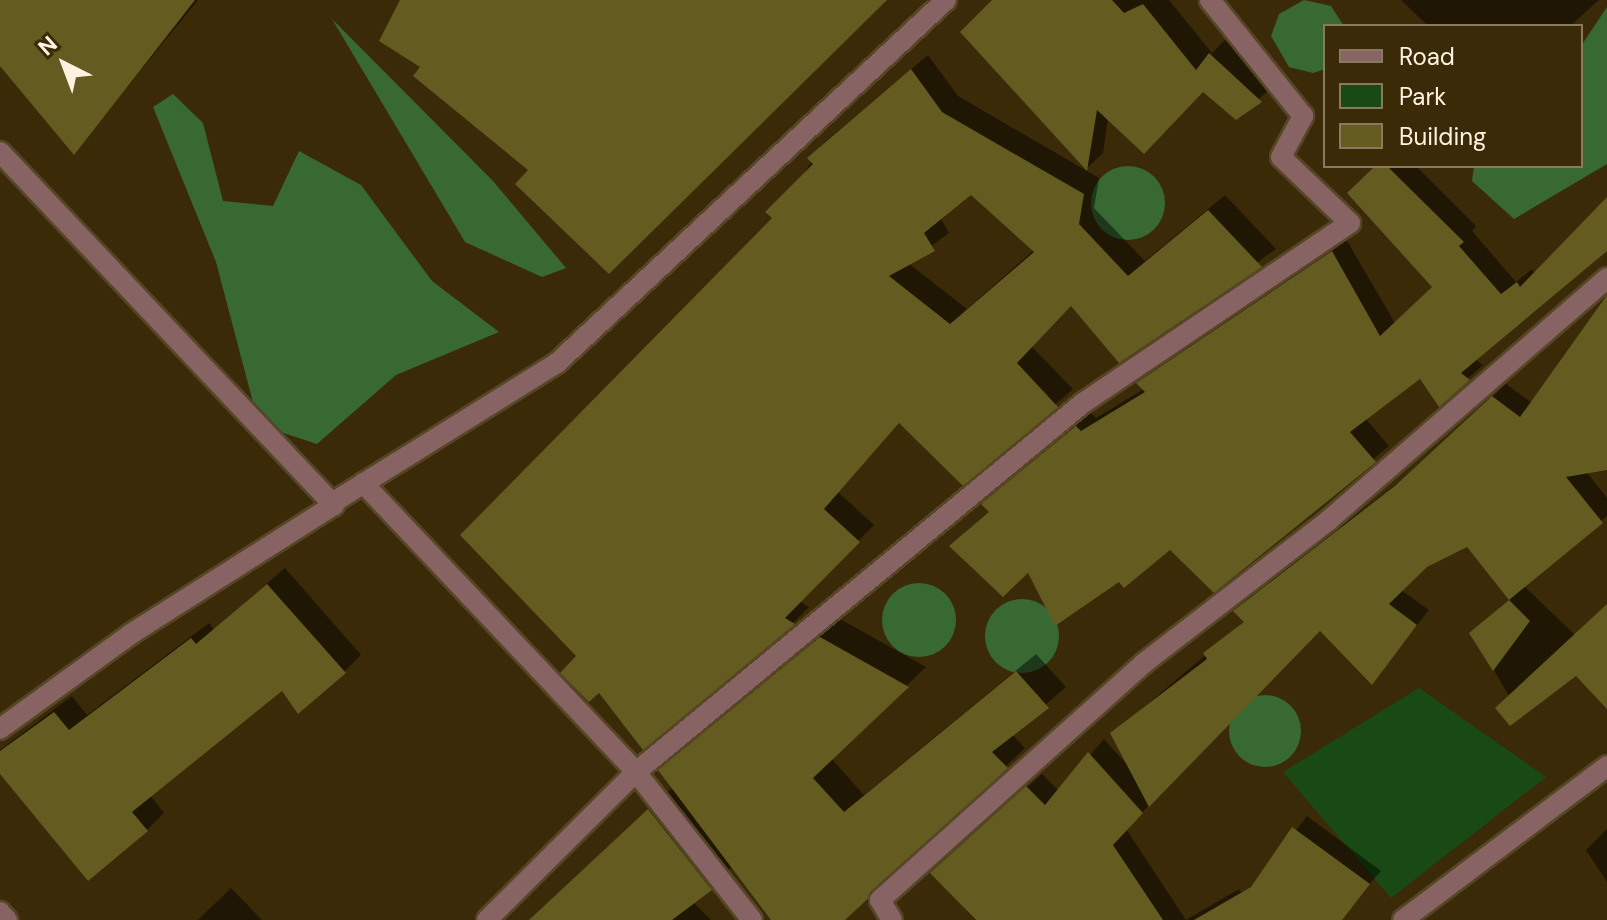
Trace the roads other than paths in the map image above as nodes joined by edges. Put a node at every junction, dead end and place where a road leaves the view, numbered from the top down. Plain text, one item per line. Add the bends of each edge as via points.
1 (946, 0) edge
2 (1210, 0) edge
3 (0, 152) edge
4 (1607, 278) edge
5 (363, 483) junction
6 (332, 503) junction
7 (0, 729) edge
8 (1607, 766) edge
9 (636, 772) junction
10 (0, 912) edge
11 (7, 920) edge
12 (487, 920) edge
13 (752, 920) edge
14 (892, 920) edge
15 (1403, 920) edge

1 - 5 street via 557,363
2 - 9 street via 1303,116 1281,157 1350,223 1083,403
3 - 6 street
4 - 14 street via 1329,520 1121,684 880,900
5 - 6 street
5 - 9 street
6 - 7 street
8 - 15 street
9 - 12 street
9 - 13 street
10 - 11 street

